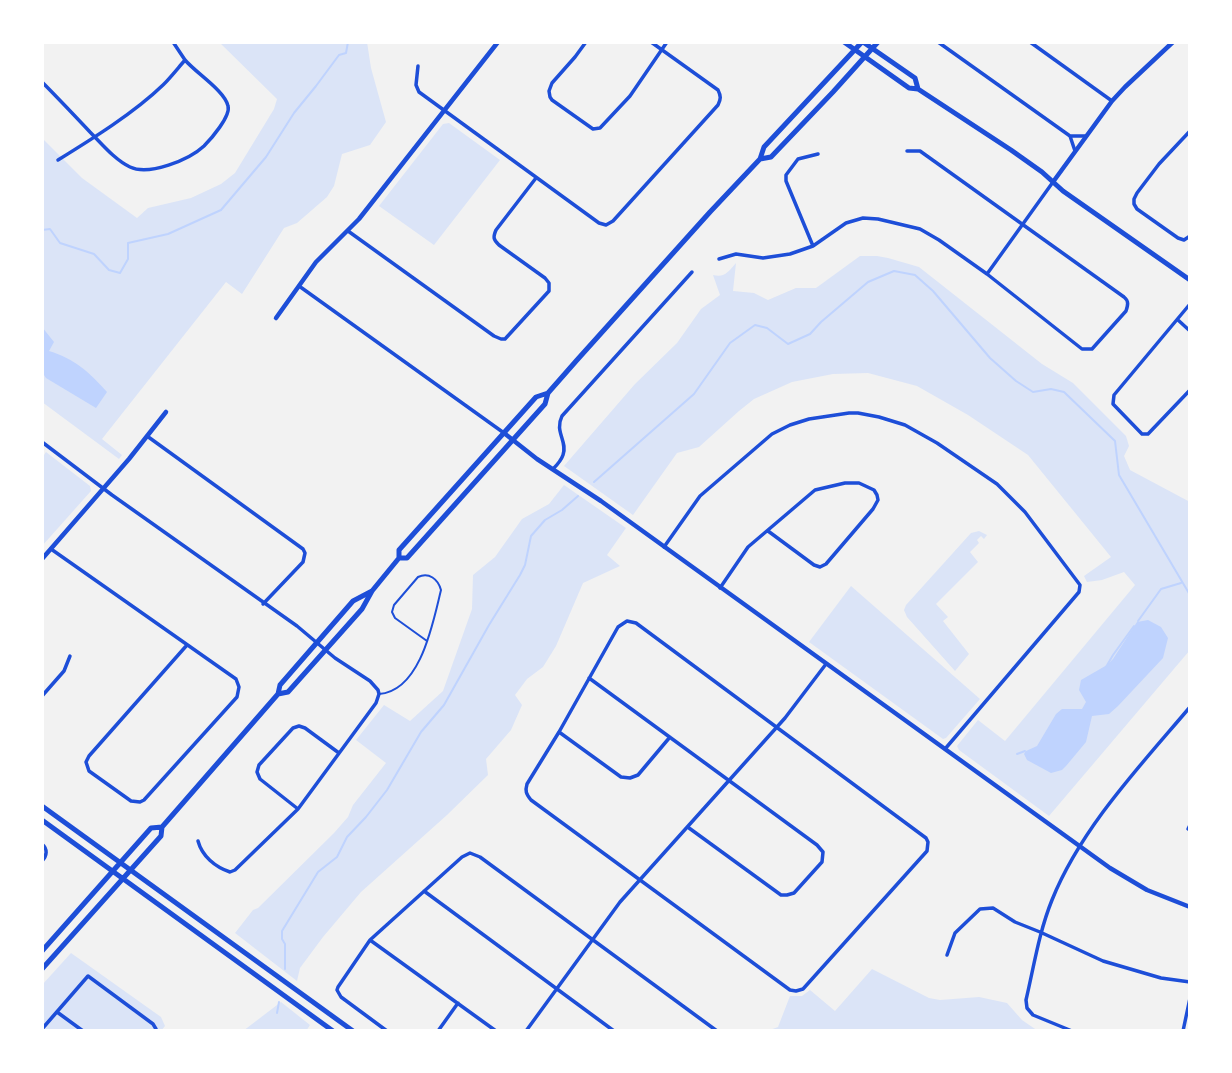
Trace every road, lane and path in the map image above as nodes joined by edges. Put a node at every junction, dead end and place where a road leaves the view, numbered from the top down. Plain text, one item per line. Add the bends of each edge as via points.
1 (173, 42) edge
2 (498, 42) edge
3 (586, 42) edge
4 (651, 42) edge
5 (667, 42) edge
6 (844, 42) edge
7 (862, 42) edge
8 (878, 42) edge
9 (938, 42) edge
10 (1030, 42) edge
11 (1173, 42) edge
12 (872, 49) junction
13 (662, 50) junction
14 (855, 50) junction
15 (865, 57) junction
16 (185, 60) junction
17 (418, 66) dead end
18 (42, 82) edge
19 (918, 89) junction
20 (1112, 101) junction
21 (443, 111) junction
22 (1190, 131) edge
23 (1070, 136) junction
24 (1085, 136) junction
25 (95, 137) junction
26 (907, 151) dead end
27 (1075, 151) junction
28 (818, 154) dead end
29 (760, 159) junction
30 (58, 160) dead end
31 (536, 178) junction
32 (1053, 182) junction
33 (1023, 225) junction
34 (348, 231) junction
35 (1190, 236) edge
36 (813, 246) junction
37 (719, 259) dead end
38 (692, 272) dead end
39 (987, 274) junction
40 (1190, 280) edge
41 (299, 286) junction
42 (1190, 304) edge
43 (276, 318) dead end
44 (1178, 320) junction
45 (1190, 331) edge
46 (1190, 390) edge
47 (548, 393) junction
48 (166, 412) dead end
49 (504, 433) junction
50 (146, 436) junction
51 (513, 440) junction
52 (42, 442) edge
53 (553, 470) junction
54 (103, 488) junction
55 (768, 531) junction
56 (664, 547) junction
57 (50, 549) junction
58 (399, 558) junction
59 (42, 559) edge
60 (720, 588) junction
61 (372, 591) junction
62 (263, 604) junction
63 (427, 641) junction
64 (317, 642) junction
65 (187, 645) junction
66 (326, 650) junction
67 (70, 656) dead end
68 (826, 664) junction
69 (589, 678) junction
70 (42, 686) edge
71 (47, 690) junction
72 (278, 694) junction
73 (379, 694) junction
74 (42, 696) edge
75 (1190, 707) edge
76 (777, 727) junction
77 (559, 732) junction
78 (670, 737) junction
79 (945, 749) junction
80 (339, 753) junction
81 (729, 780) junction
82 (42, 806) edge
83 (298, 808) junction
84 (42, 820) edge
85 (162, 827) junction
86 (688, 827) junction
87 (198, 841) dead end
88 (42, 844) edge
89 (1080, 847) junction
90 (42, 861) edge
91 (121, 862) junction
92 (130, 869) junction
93 (113, 871) junction
94 (122, 878) junction
95 (640, 880) junction
96 (424, 891) junction
97 (1190, 907) edge
98 (1040, 932) junction
99 (593, 939) junction
100 (370, 940) junction
101 (42, 951) edge
102 (947, 955) dead end
103 (42, 969) edge
104 (1190, 982) edge
105 (557, 989) junction
106 (1190, 998) edge
107 (458, 1003) junction
108 (57, 1012) junction
109 (42, 1030) edge
110 (83, 1031) edge
111 (155, 1031) edge
112 (334, 1031) edge
113 (353, 1031) edge
114 (387, 1031) edge
115 (438, 1031) edge
116 (496, 1031) edge
117 (526, 1031) edge
118 (614, 1031) edge
119 (718, 1031) edge
120 (1072, 1031) edge
121 (1183, 1031) edge

1 - 16 street
2 - 21 street
3 - 13 street via 552,83 550,97 593,129 600,128 630,96
4 - 13 street
5 - 13 street
6 - 14 main road
7 - 12 main road
7 - 14 main road
8 - 12 main road
9 - 23 street
10 - 20 street
11 - 20 street
12 - 15 main road
12 - 19 main road via 915,78
13 - 31 street via 718,90 720,100 613,221 599,223
14 - 15 main road
14 - 29 main road via 764,147
15 - 19 main road via 909,88
15 - 29 main road via 771,157
16 - 25 street via 164,85
16 - 25 street via 218,91 229,111 195,154 175,164 133,169
17 - 21 street via 419,92
18 - 25 street
19 - 32 main road
20 - 24 street
21 - 31 street
21 - 34 street
22 - 35 street via 1159,164 1133,204 1181,240
23 - 24 street
23 - 27 street
24 - 27 street
25 - 30 street
26 - 33 street via 920,151
27 - 32 street
28 - 36 street via 799,159 786,175
29 - 47 main road
31 - 34 street via 496,230 494,241 545,278 550,291 505,339 494,336
32 - 33 street
32 - 40 main road
33 - 39 street
33 - 39 street via 1124,296 1126,311 1092,349 1082,349
34 - 41 street
36 - 37 street via 782,256 736,254
36 - 39 street via 850,221 878,219 925,231
38 - 53 street via 562,416 558,428 564,451
41 - 43 street
41 - 49 street
42 - 44 street
44 - 45 street
44 - 46 street via 1114,395 1113,404 1145,435
47 - 49 main road via 536,397
47 - 51 main road via 545,404
48 - 50 street
49 - 51 street
49 - 58 main road via 399,550
50 - 54 street
50 - 62 street via 303,549 303,562
51 - 53 street
51 - 58 main road via 407,558
52 - 54 street
53 - 56 street
54 - 57 street
54 - 62 street
55 - 55 street via 820,567 873,509 877,495 852,482 815,490
55 - 60 street via 748,547
56 - 60 street
56 - 79 street via 700,496 760,443 790,425 819,417 858,413 905,425 997,484 1025,512 1080,585 1079,592
57 - 59 street
57 - 65 street
58 - 61 main road
60 - 68 street
61 - 64 main road via 354,601
61 - 66 main road via 362,610
62 - 64 street
63 - 63 lane via 441,590 431,576 423,575 392,612
63 - 73 lane via 414,670 392,692
64 - 66 street
64 - 72 main road via 279,685
65 - 65 street via 236,680 239,692 144,800 131,801 89,771 86,762
66 - 72 main road via 288,692
66 - 73 street via 370,681
67 - 71 street
68 - 76 street
68 - 79 street
69 - 76 street via 618,627 631,621
69 - 77 street
69 - 78 street
70 - 71 street
71 - 74 street
72 - 85 main road
73 - 80 street
75 - 89 street
76 - 81 street
76 - 95 street via 924,835 927,851 799,991 790,989
77 - 78 street via 621,777 630,778 638,775
77 - 95 street via 527,784 527,795
78 - 81 street
79 - 89 street
80 - 83 street
80 - 83 street via 299,726 259,765 260,779
81 - 86 street
81 - 86 street via 817,845 822,862 794,893 781,895
82 - 91 main road
83 - 87 street via 230,872 216,866
84 - 93 main road
85 - 91 main road via 151,828
85 - 92 main road via 161,836
86 - 95 street
88 - 90 street via 46,852
89 - 97 street via 1147,890
89 - 98 street
91 - 92 main road
91 - 93 main road
92 - 94 main road
92 - 113 main road
93 - 94 main road
93 - 101 main road
94 - 103 main road
94 - 112 main road
95 - 99 street
96 - 99 street via 462,857 475,853
96 - 100 street
96 - 105 street
98 - 102 street via 993,908 980,909 955,933
98 - 104 street via 1103,961
98 - 120 street via 1027,1008 1033,1015
99 - 105 street
99 - 119 street
100 - 107 street
100 - 114 street via 337,990
105 - 117 street
105 - 118 street
106 - 121 street
107 - 115 street
107 - 116 street
108 - 109 street
108 - 110 street
108 - 111 street via 88,976 153,1024

